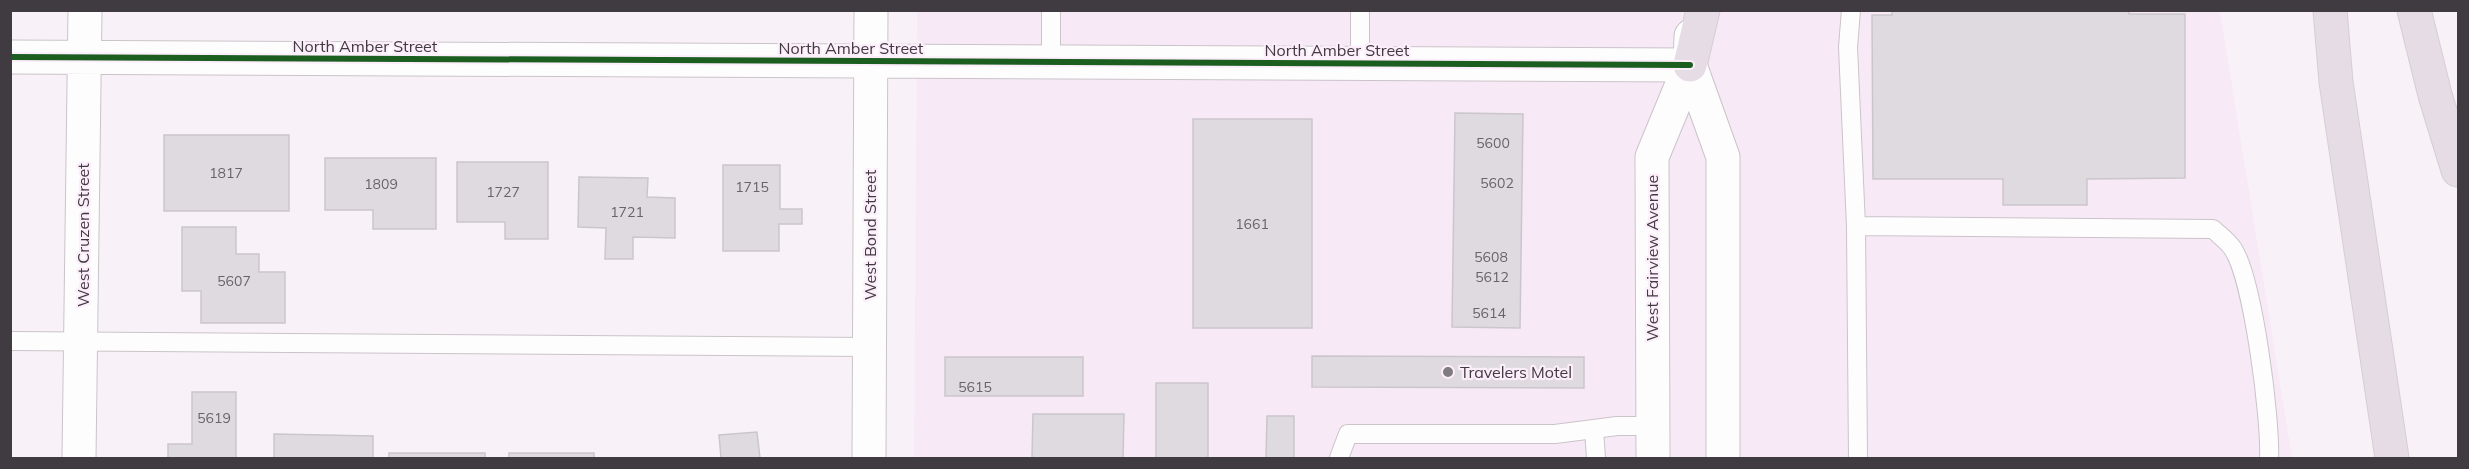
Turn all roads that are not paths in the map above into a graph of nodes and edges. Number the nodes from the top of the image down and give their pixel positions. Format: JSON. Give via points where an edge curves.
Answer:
{"nodes":[{"id":1,"x":85,"y":10,"type":"edge"},
{"id":2,"x":871,"y":10,"type":"edge"},
{"id":3,"x":1051,"y":10,"type":"edge"},
{"id":4,"x":1360,"y":10,"type":"edge"},
{"id":5,"x":1691,"y":10,"type":"edge"},
{"id":6,"x":1703,"y":10,"type":"edge"},
{"id":7,"x":1851,"y":10,"type":"edge"},
{"id":8,"x":2330,"y":10,"type":"edge"},
{"id":9,"x":2414,"y":10,"type":"edge"},
{"id":10,"x":10,"y":57,"type":"edge"},
{"id":11,"x":84,"y":58,"type":"junction"},
{"id":12,"x":871,"y":61,"type":"junction"},
{"id":13,"x":1051,"y":62,"type":"junction"},
{"id":14,"x":1360,"y":64,"type":"junction"},
{"id":15,"x":1690,"y":65,"type":"junction"},
{"id":16,"x":2458,"y":170,"type":"edge"},
{"id":17,"x":1856,"y":226,"type":"junction"},
{"id":18,"x":10,"y":341,"type":"edge"},
{"id":19,"x":82,"y":341,"type":"junction"},
{"id":20,"x":870,"y":347,"type":"junction"},
{"id":21,"x":1653,"y":426,"type":"junction"},
{"id":22,"x":1594,"y":429,"type":"junction"},
{"id":23,"x":79,"y":459,"type":"edge"},
{"id":24,"x":869,"y":459,"type":"edge"},
{"id":25,"x":1339,"y":459,"type":"edge"},
{"id":26,"x":1596,"y":459,"type":"edge"},
{"id":27,"x":1653,"y":459,"type":"edge"},
{"id":28,"x":1723,"y":459,"type":"edge"},
{"id":29,"x":1858,"y":459,"type":"edge"},
{"id":30,"x":2269,"y":459,"type":"edge"},
{"id":31,"x":2392,"y":459,"type":"edge"}],
"edges":[{"from":1,"to":11,"type":"street","name":"West Cruzen Street"},
{"from":2,"to":12,"type":"street","name":"West Bond Street"},
{"from":3,"to":13,"type":"lane"},
{"from":4,"to":14,"type":"lane"},
{"from":5,"to":15,"type":"street","name":"West Fairview Avenue"},
{"from":6,"to":15,"type":"highway"},
{"from":7,"to":17,"type":"lane","via":[[1848,47]]},
{"from":8,"to":31,"type":"highway"},
{"from":9,"to":16,"type":"highway"},
{"from":10,"to":11,"type":"street","name":"North Amber Street"},
{"from":11,"to":12,"type":"street","name":"North Amber Street"},
{"from":11,"to":19,"type":"street","name":"West Cruzen Street"},
{"from":12,"to":13,"type":"street","name":"North Amber Street"},
{"from":12,"to":20,"type":"street","name":"West Bond Street"},
{"from":13,"to":14,"type":"street","name":"North Amber Street"},
{"from":14,"to":15,"type":"street","name":"North Amber Street"},
{"from":15,"to":21,"type":"street","name":"West Fairview Avenue","via":[[1652,157]]},
{"from":15,"to":28,"type":"street","name":"West Fairview Avenue","via":[[1723,157]]},
{"from":17,"to":29,"type":"lane"},
{"from":17,"to":30,"type":"lane","via":[[2213,229],[2233,249],[2249,293],[2270,432]]},
{"from":18,"to":19,"type":"lane"},
{"from":19,"to":20,"type":"lane"},
{"from":19,"to":23,"type":"street","name":"West Cruzen Street"},
{"from":20,"to":24,"type":"street","name":"West Bond Street"},
{"from":21,"to":22,"type":"lane"},
{"from":21,"to":27,"type":"street","name":"West Fairview Avenue"},
{"from":22,"to":25,"type":"lane","via":[[1555,434],[1348,434]]},
{"from":22,"to":26,"type":"lane"}]}
